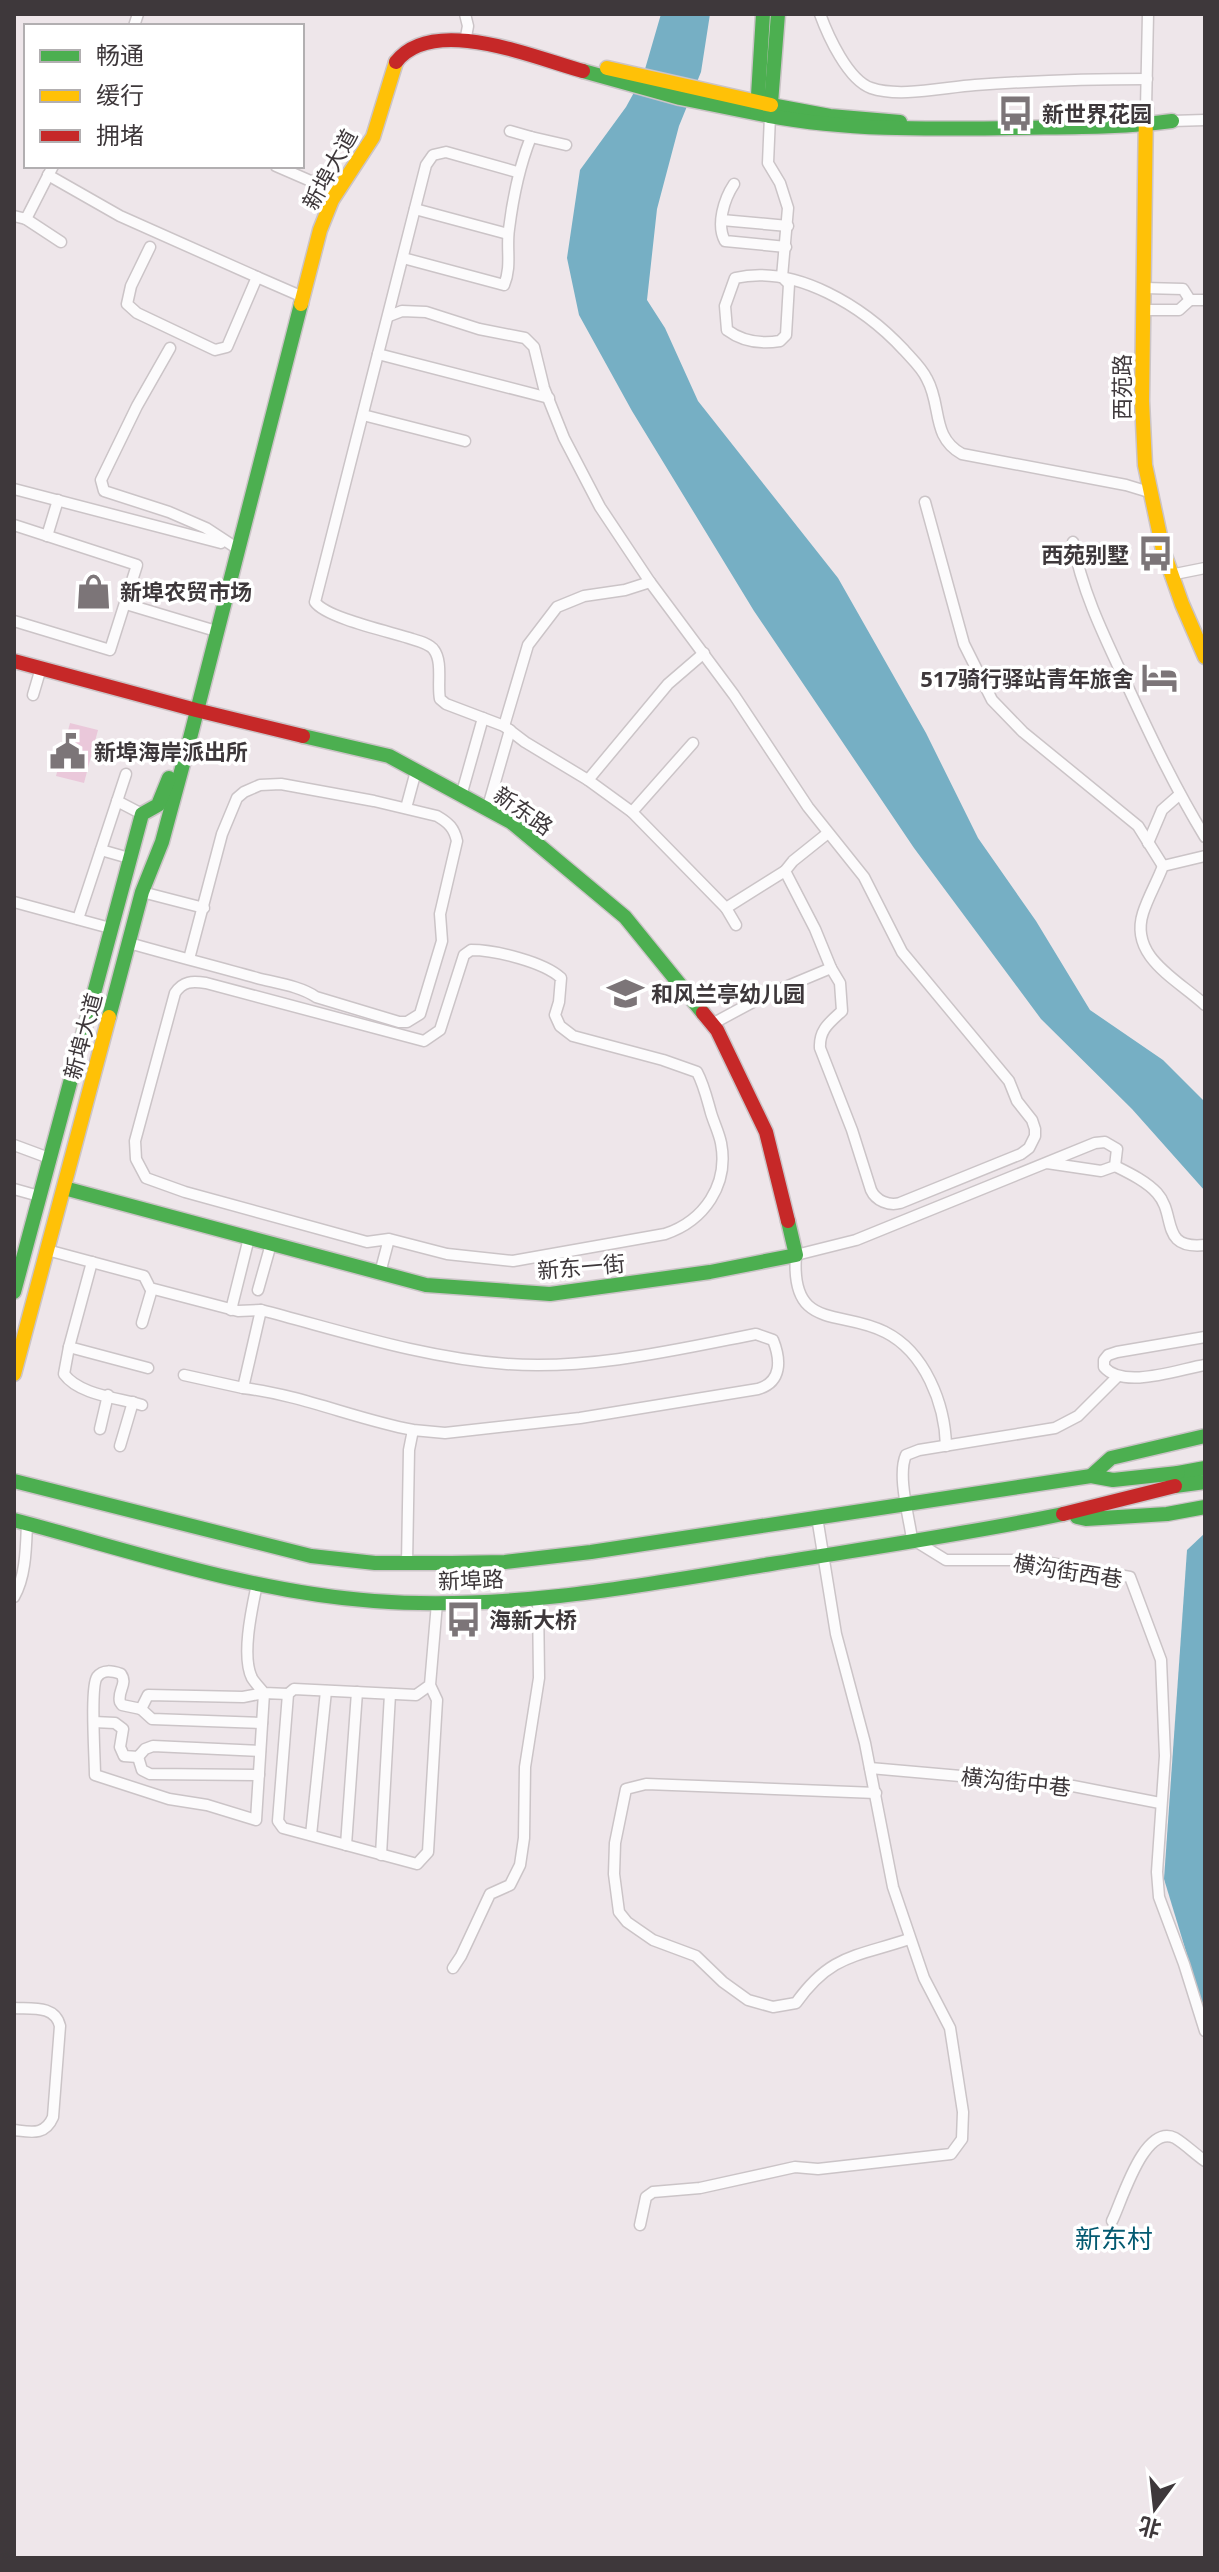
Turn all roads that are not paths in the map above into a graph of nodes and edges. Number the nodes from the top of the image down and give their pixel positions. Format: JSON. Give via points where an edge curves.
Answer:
{"nodes":[{"id":1,"x":465,"y":14,"type":"edge"},
{"id":2,"x":763,"y":14,"type":"edge"},
{"id":3,"x":778,"y":14,"type":"edge"},
{"id":4,"x":820,"y":14,"type":"edge"},
{"id":5,"x":1148,"y":14,"type":"edge"},
{"id":6,"x":465,"y":42,"type":"junction"},
{"id":7,"x":1147,"y":79,"type":"junction"},
{"id":8,"x":764,"y":109,"type":"junction"},
{"id":9,"x":1145,"y":116,"type":"junction"},
{"id":10,"x":1205,"y":120,"type":"edge"},
{"id":11,"x":1172,"y":121,"type":"joint"},
{"id":12,"x":510,"y":131,"type":"dead end"},
{"id":13,"x":531,"y":137,"type":"junction"},
{"id":14,"x":566,"y":145,"type":"dead end"},
{"id":15,"x":281,"y":168,"type":"edge"},
{"id":16,"x":50,"y":170,"type":"edge"},
{"id":17,"x":517,"y":172,"type":"junction"},
{"id":18,"x":734,"y":184,"type":"dead end"},
{"id":19,"x":336,"y":192,"type":"junction"},
{"id":20,"x":415,"y":209,"type":"junction"},
{"id":21,"x":14,"y":216,"type":"edge"},
{"id":22,"x":26,"y":219,"type":"junction"},
{"id":23,"x":722,"y":220,"type":"junction"},
{"id":24,"x":788,"y":226,"type":"junction"},
{"id":25,"x":508,"y":234,"type":"junction"},
{"id":26,"x":61,"y":242,"type":"dead end"},
{"id":27,"x":150,"y":247,"type":"dead end"},
{"id":28,"x":786,"y":247,"type":"junction"},
{"id":29,"x":403,"y":258,"type":"junction"},
{"id":30,"x":257,"y":277,"type":"junction"},
{"id":31,"x":782,"y":277,"type":"junction"},
{"id":32,"x":1144,"y":288,"type":"junction"},
{"id":33,"x":303,"y":297,"type":"junction"},
{"id":34,"x":1190,"y":300,"type":"junction"},
{"id":35,"x":1205,"y":300,"type":"edge"},
{"id":36,"x":1144,"y":310,"type":"junction"},
{"id":37,"x":389,"y":316,"type":"junction"},
{"id":38,"x":170,"y":348,"type":"dead end"},
{"id":39,"x":378,"y":354,"type":"junction"},
{"id":40,"x":549,"y":398,"type":"junction"},
{"id":41,"x":363,"y":415,"type":"junction"},
{"id":42,"x":465,"y":441,"type":"dead end"},
{"id":43,"x":14,"y":489,"type":"edge"},
{"id":44,"x":1149,"y":492,"type":"junction"},
{"id":45,"x":58,"y":500,"type":"junction"},
{"id":46,"x":925,"y":502,"type":"dead end"},
{"id":47,"x":14,"y":525,"type":"edge"},
{"id":48,"x":47,"y":536,"type":"junction"},
{"id":49,"x":1073,"y":542,"type":"dead end"},
{"id":50,"x":238,"y":549,"type":"junction"},
{"id":51,"x":1205,"y":568,"type":"edge"},
{"id":52,"x":1170,"y":575,"type":"junction"},
{"id":53,"x":650,"y":582,"type":"junction"},
{"id":54,"x":126,"y":604,"type":"junction"},
{"id":55,"x":14,"y":621,"type":"edge"},
{"id":56,"x":216,"y":631,"type":"junction"},
{"id":57,"x":704,"y":653,"type":"junction"},
{"id":58,"x":1205,"y":657,"type":"edge"},
{"id":59,"x":14,"y":661,"type":"edge"},
{"id":60,"x":41,"y":668,"type":"junction"},
{"id":61,"x":33,"y":695,"type":"dead end"},
{"id":62,"x":196,"y":710,"type":"junction"},
{"id":63,"x":483,"y":718,"type":"junction"},
{"id":64,"x":507,"y":728,"type":"junction"},
{"id":65,"x":693,"y":743,"type":"dead end"},
{"id":66,"x":416,"y":771,"type":"junction"},
{"id":67,"x":126,"y":774,"type":"dead end"},
{"id":68,"x":588,"y":780,"type":"junction"},
{"id":69,"x":1179,"y":795,"type":"junction"},
{"id":70,"x":461,"y":796,"type":"junction"},
{"id":71,"x":117,"y":801,"type":"junction"},
{"id":72,"x":406,"y":808,"type":"junction"},
{"id":73,"x":487,"y":810,"type":"junction"},
{"id":74,"x":632,"y":812,"type":"junction"},
{"id":75,"x":142,"y":814,"type":"junction"},
{"id":76,"x":828,"y":833,"type":"junction"},
{"id":77,"x":1205,"y":837,"type":"edge"},
{"id":78,"x":1148,"y":843,"type":"junction"},
{"id":79,"x":101,"y":850,"type":"junction"},
{"id":80,"x":1205,"y":856,"type":"edge"},
{"id":81,"x":129,"y":858,"type":"junction"},
{"id":82,"x":1163,"y":866,"type":"junction"},
{"id":83,"x":785,"y":871,"type":"junction"},
{"id":84,"x":142,"y":892,"type":"junction"},
{"id":85,"x":14,"y":902,"type":"edge"},
{"id":86,"x":204,"y":908,"type":"junction"},
{"id":87,"x":726,"y":908,"type":"junction"},
{"id":88,"x":78,"y":919,"type":"junction"},
{"id":89,"x":736,"y":925,"type":"dead end"},
{"id":90,"x":110,"y":928,"type":"junction"},
{"id":91,"x":129,"y":943,"type":"junction"},
{"id":92,"x":189,"y":959,"type":"junction"},
{"id":93,"x":831,"y":968,"type":"junction"},
{"id":94,"x":1205,"y":1005,"type":"edge"},
{"id":95,"x":712,"y":1024,"type":"junction"},
{"id":96,"x":14,"y":1145,"type":"edge"},
{"id":97,"x":49,"y":1158,"type":"junction"},
{"id":98,"x":1047,"y":1163,"type":"junction"},
{"id":99,"x":1115,"y":1166,"type":"junction"},
{"id":100,"x":64,"y":1188,"type":"junction"},
{"id":101,"x":14,"y":1189,"type":"edge"},
{"id":102,"x":39,"y":1196,"type":"junction"},
{"id":103,"x":249,"y":1238,"type":"junction"},
{"id":104,"x":389,"y":1239,"type":"junction"},
{"id":105,"x":271,"y":1244,"type":"junction"},
{"id":106,"x":1205,"y":1245,"type":"edge"},
{"id":107,"x":47,"y":1250,"type":"junction"},
{"id":108,"x":796,"y":1255,"type":"junction"},
{"id":109,"x":92,"y":1262,"type":"junction"},
{"id":110,"x":380,"y":1273,"type":"junction"},
{"id":111,"x":152,"y":1289,"type":"junction"},
{"id":112,"x":258,"y":1290,"type":"dead end"},
{"id":113,"x":14,"y":1292,"type":"edge"},
{"id":114,"x":231,"y":1310,"type":"junction"},
{"id":115,"x":261,"y":1310,"type":"junction"},
{"id":116,"x":142,"y":1323,"type":"dead end"},
{"id":117,"x":1205,"y":1337,"type":"edge"},
{"id":118,"x":69,"y":1347,"type":"junction"},
{"id":119,"x":1205,"y":1365,"type":"edge"},
{"id":120,"x":148,"y":1368,"type":"dead end"},
{"id":121,"x":14,"y":1374,"type":"edge"},
{"id":122,"x":184,"y":1375,"type":"dead end"},
{"id":123,"x":1117,"y":1377,"type":"junction"},
{"id":124,"x":243,"y":1388,"type":"junction"},
{"id":125,"x":108,"y":1395,"type":"junction"},
{"id":126,"x":100,"y":1429,"type":"dead end"},
{"id":127,"x":413,"y":1430,"type":"junction"},
{"id":128,"x":1205,"y":1436,"type":"edge"},
{"id":129,"x":120,"y":1446,"type":"dead end"},
{"id":130,"x":946,"y":1446,"type":"junction"},
{"id":131,"x":1205,"y":1468,"type":"edge"},
{"id":132,"x":1091,"y":1476,"type":"junction"},
{"id":133,"x":14,"y":1478,"type":"edge"},
{"id":134,"x":1177,"y":1480,"type":"junction"},
{"id":135,"x":1205,"y":1482,"type":"edge"},
{"id":136,"x":911,"y":1504,"type":"junction"},
{"id":137,"x":1205,"y":1507,"type":"edge"},
{"id":138,"x":1066,"y":1514,"type":"junction"},
{"id":139,"x":817,"y":1517,"type":"junction"},
{"id":140,"x":18,"y":1523,"type":"edge"},
{"id":141,"x":912,"y":1539,"type":"junction"},
{"id":142,"x":825,"y":1555,"type":"junction"},
{"id":143,"x":407,"y":1564,"type":"junction"},
{"id":144,"x":257,"y":1584,"type":"junction"},
{"id":145,"x":14,"y":1597,"type":"edge"},
{"id":146,"x":538,"y":1598,"type":"junction"},
{"id":147,"x":437,"y":1603,"type":"junction"},
{"id":148,"x":430,"y":1685,"type":"junction"},
{"id":149,"x":326,"y":1691,"type":"junction"},
{"id":150,"x":357,"y":1692,"type":"junction"},
{"id":151,"x":264,"y":1693,"type":"junction"},
{"id":152,"x":288,"y":1694,"type":"junction"},
{"id":153,"x":390,"y":1694,"type":"junction"},
{"id":154,"x":141,"y":1709,"type":"junction"},
{"id":155,"x":94,"y":1722,"type":"junction"},
{"id":156,"x":262,"y":1723,"type":"junction"},
{"id":157,"x":260,"y":1751,"type":"junction"},
{"id":158,"x":138,"y":1757,"type":"junction"},
{"id":159,"x":870,"y":1768,"type":"junction"},
{"id":160,"x":259,"y":1775,"type":"junction"},
{"id":161,"x":876,"y":1793,"type":"junction"},
{"id":162,"x":1160,"y":1803,"type":"junction"},
{"id":163,"x":311,"y":1835,"type":"junction"},
{"id":164,"x":346,"y":1845,"type":"junction"},
{"id":165,"x":381,"y":1855,"type":"junction"},
{"id":166,"x":909,"y":1939,"type":"junction"},
{"id":167,"x":453,"y":1968,"type":"dead end"},
{"id":168,"x":14,"y":2008,"type":"edge"},
{"id":169,"x":1205,"y":2031,"type":"edge"},
{"id":170,"x":14,"y":2130,"type":"edge"},
{"id":171,"x":1205,"y":2161,"type":"edge"},
{"id":172,"x":1112,"y":2221,"type":"dead end"},
{"id":173,"x":640,"y":2225,"type":"dead end"}],
"edges":[{"from":1,"to":6,"type":"street"},
{"from":2,"to":8,"type":"main road"},
{"from":3,"to":8,"type":"main road"},
{"from":4,"to":7,"type":"street","via":[[832,42],[869,88],[890,92]]},
{"from":5,"to":7,"type":"street"},
{"from":6,"to":8,"type":"main road","name":"新埠大道"},
{"from":6,"to":19,"type":"main road","name":"新埠大道","via":[[436,39],[402,53],[389,78],[373,137]]},
{"from":7,"to":9,"type":"street"},
{"from":8,"to":9,"type":"main road","via":[[819,126],[885,130]]},
{"from":8,"to":24,"type":"street","via":[[768,163],[784,194]]},
{"from":9,"to":11,"type":"main road"},
{"from":9,"to":32,"type":"main road","name":"西苑路"},
{"from":10,"to":11,"type":"street"},
{"from":12,"to":13,"type":"street"},
{"from":13,"to":14,"type":"street"},
{"from":13,"to":17,"type":"street"},
{"from":15,"to":19,"type":"street"},
{"from":16,"to":22,"type":"street"},
{"from":16,"to":30,"type":"street","via":[[120,216]]},
{"from":17,"to":20,"type":"street","via":[[438,152],[426,165]]},
{"from":17,"to":25,"type":"street"},
{"from":18,"to":23,"type":"street"},
{"from":19,"to":33,"type":"main road","name":"新埠大道"},
{"from":20,"to":25,"type":"street"},
{"from":20,"to":29,"type":"street"},
{"from":21,"to":22,"type":"street"},
{"from":22,"to":26,"type":"street"},
{"from":23,"to":24,"type":"street"},
{"from":23,"to":28,"type":"street","via":[[725,241]]},
{"from":24,"to":28,"type":"street"},
{"from":25,"to":29,"type":"street","via":[[509,273],[504,285]]},
{"from":27,"to":30,"type":"street","via":[[127,304],[215,350],[227,347]]},
{"from":28,"to":31,"type":"street"},
{"from":29,"to":37,"type":"street"},
{"from":30,"to":33,"type":"street"},
{"from":31,"to":31,"type":"street","via":[[735,278],[725,306],[727,330],[748,340],[780,341],[786,335],[789,299],[789,284]]},
{"from":31,"to":44,"type":"street","via":[[848,303],[876,321],[927,378],[942,432],[949,446],[962,454]]},
{"from":32,"to":34,"type":"street","via":[[1183,289]]},
{"from":32,"to":36,"type":"main road","name":"西苑路"},
{"from":33,"to":50,"type":"main road","name":"新埠大道"},
{"from":34,"to":35,"type":"street"},
{"from":34,"to":36,"type":"street","via":[[1179,310]]},
{"from":36,"to":44,"type":"main road","name":"西苑路","via":[[1143,438]]},
{"from":37,"to":39,"type":"street"},
{"from":37,"to":40,"type":"street","via":[[414,310],[525,338],[534,347]]},
{"from":38,"to":50,"type":"street","via":[[101,480],[104,491],[206,528]]},
{"from":39,"to":40,"type":"street"},
{"from":39,"to":41,"type":"street"},
{"from":40,"to":53,"type":"street","via":[[600,507]]},
{"from":41,"to":42,"type":"street"},
{"from":41,"to":63,"type":"street","via":[[315,602],[327,613],[434,650],[440,699]]},
{"from":43,"to":45,"type":"street"},
{"from":44,"to":52,"type":"main road","name":"西苑路"},
{"from":45,"to":48,"type":"street"},
{"from":45,"to":50,"type":"street"},
{"from":46,"to":78,"type":"street","via":[[964,644],[992,700],[1138,826]]},
{"from":47,"to":48,"type":"street"},
{"from":48,"to":54,"type":"street","via":[[137,565]]},
{"from":49,"to":69,"type":"street","via":[[1096,618]]},
{"from":50,"to":56,"type":"main road","name":"新埠大道"},
{"from":51,"to":52,"type":"street"},
{"from":52,"to":58,"type":"main road","name":"西苑路"},
{"from":53,"to":57,"type":"street"},
{"from":53,"to":64,"type":"street","via":[[557,607],[528,645]]},
{"from":54,"to":55,"type":"street","via":[[110,650]]},
{"from":54,"to":56,"type":"street"},
{"from":56,"to":62,"type":"main road","name":"新埠大道"},
{"from":57,"to":68,"type":"street","via":[[668,684]]},
{"from":57,"to":76,"type":"street"},
{"from":59,"to":60,"type":"main road","name":"新东路"},
{"from":60,"to":61,"type":"street"},
{"from":60,"to":62,"type":"main road","name":"新东路"},
{"from":62,"to":66,"type":"main road","name":"新东路","via":[[389,756]]},
{"from":62,"to":75,"type":"main road","name":"新埠大道","via":[[183,729],[166,791],[158,805]]},
{"from":62,"to":84,"type":"main road","name":"新埠大道","via":[[162,842]]},
{"from":63,"to":64,"type":"street"},
{"from":63,"to":70,"type":"street"},
{"from":64,"to":68,"type":"street"},
{"from":64,"to":73,"type":"street"},
{"from":65,"to":74,"type":"street"},
{"from":66,"to":70,"type":"main road","name":"新东路"},
{"from":66,"to":72,"type":"street"},
{"from":67,"to":71,"type":"street"},
{"from":68,"to":74,"type":"street"},
{"from":69,"to":77,"type":"street"},
{"from":69,"to":78,"type":"street","via":[[1162,810]]},
{"from":70,"to":73,"type":"main road","name":"新东路"},
{"from":71,"to":75,"type":"street"},
{"from":71,"to":79,"type":"street"},
{"from":72,"to":86,"type":"street","via":[[281,784],[244,792],[222,834]]},
{"from":72,"to":92,"type":"street","via":[[448,822],[457,841],[440,914],[442,941],[424,1005],[414,1019],[399,1022]]},
{"from":73,"to":95,"type":"main road","name":"新东路","via":[[511,822],[625,917]]},
{"from":74,"to":87,"type":"street"},
{"from":75,"to":81,"type":"main road","name":"新埠大道"},
{"from":76,"to":83,"type":"street"},
{"from":76,"to":93,"type":"street","via":[[870,886],[902,952],[1009,1081],[1035,1129],[1029,1148],[900,1203],[873,1195],[820,1048],[824,1027],[842,1011],[840,983]]},
{"from":78,"to":82,"type":"street"},
{"from":79,"to":81,"type":"street"},
{"from":79,"to":88,"type":"street"},
{"from":80,"to":82,"type":"street"},
{"from":81,"to":90,"type":"main road","name":"新埠大道"},
{"from":82,"to":94,"type":"street","via":[[1142,914],[1139,936],[1147,955]]},
{"from":83,"to":87,"type":"street"},
{"from":83,"to":93,"type":"street"},
{"from":84,"to":86,"type":"street"},
{"from":84,"to":91,"type":"main road","name":"新埠大道"},
{"from":85,"to":88,"type":"street"},
{"from":86,"to":92,"type":"street"},
{"from":87,"to":89,"type":"street"},
{"from":88,"to":90,"type":"street"},
{"from":90,"to":97,"type":"main road","name":"新埠大道"},
{"from":91,"to":92,"type":"street"},
{"from":91,"to":100,"type":"main road","name":"新埠大道"},
{"from":93,"to":95,"type":"street"},
{"from":95,"to":108,"type":"main road","name":"新东路","via":[[766,1132]]},
{"from":96,"to":97,"type":"street"},
{"from":97,"to":102,"type":"main road","name":"新埠大道"},
{"from":98,"to":99,"type":"street","via":[[1101,1171]]},
{"from":98,"to":99,"type":"street","name":"新东一街","via":[[1105,1142],[1117,1149]]},
{"from":98,"to":108,"type":"street","name":"新东一街","via":[[856,1240]]},
{"from":99,"to":106,"type":"street","via":[[1156,1191],[1172,1235],[1191,1247]]},
{"from":100,"to":103,"type":"main road","name":"新东一街"},
{"from":100,"to":107,"type":"main road","name":"新埠大道"},
{"from":101,"to":102,"type":"street"},
{"from":102,"to":113,"type":"main road","name":"新埠大道"},
{"from":103,"to":105,"type":"main road","name":"新东一街"},
{"from":103,"to":114,"type":"street"},
{"from":104,"to":104,"type":"street","via":[[447,1254],[513,1261],[685,1226],[712,1199],[721,1169],[721,1144],[697,1072],[565,1032],[555,1015],[561,978],[551,969],[489,951],[464,955],[440,1030],[424,1041],[206,983],[179,987],[135,1141],[136,1159],[146,1178],[367,1242]]},
{"from":104,"to":110,"type":"street"},
{"from":105,"to":110,"type":"main road","name":"新东一街"},
{"from":105,"to":112,"type":"street"},
{"from":107,"to":109,"type":"street"},
{"from":107,"to":121,"type":"main road","name":"新埠大道"},
{"from":108,"to":110,"type":"main road","name":"新东一街","via":[[550,1294],[426,1285]]},
{"from":108,"to":130,"type":"street","via":[[797,1283],[804,1300],[820,1315],[886,1332],[914,1356],[939,1406]]},
{"from":109,"to":111,"type":"street","via":[[144,1276]]},
{"from":109,"to":118,"type":"street"},
{"from":111,"to":114,"type":"street"},
{"from":111,"to":116,"type":"street"},
{"from":114,"to":115,"type":"street"},
{"from":115,"to":124,"type":"street"},
{"from":115,"to":127,"type":"street","via":[[418,1351],[506,1364],[632,1357],[756,1334],[773,1340],[779,1358],[773,1381],[758,1389],[580,1418],[445,1433]]},
{"from":117,"to":123,"type":"street","via":[[1108,1355],[1104,1367]]},
{"from":118,"to":120,"type":"street"},
{"from":118,"to":125,"type":"street","via":[[64,1374],[68,1381]]},
{"from":119,"to":123,"type":"street"},
{"from":122,"to":124,"type":"street"},
{"from":123,"to":130,"type":"street","via":[[1069,1423]]},
{"from":124,"to":127,"type":"street","via":[[302,1398]]},
{"from":125,"to":126,"type":"street"},
{"from":125,"to":129,"type":"street","via":[[137,1404]]},
{"from":127,"to":143,"type":"street"},
{"from":128,"to":132,"type":"main road","via":[[1111,1458]]},
{"from":130,"to":136,"type":"street","via":[[906,1455],[902,1464]]},
{"from":131,"to":134,"type":"main road"},
{"from":132,"to":134,"type":"main road"},
{"from":132,"to":136,"type":"main road","name":"新埠路"},
{"from":133,"to":143,"type":"main road","name":"新埠路","via":[[282,1550]]},
{"from":134,"to":135,"type":"main road"},
{"from":134,"to":138,"type":"main road"},
{"from":136,"to":139,"type":"main road","name":"新埠路"},
{"from":136,"to":141,"type":"street"},
{"from":137,"to":138,"type":"main road","via":[[1086,1519]]},
{"from":138,"to":141,"type":"main road","name":"新埠路"},
{"from":139,"to":142,"type":"street"},
{"from":139,"to":143,"type":"main road","name":"新埠路","via":[[505,1562]]},
{"from":140,"to":144,"type":"main road","name":"新埠路"},
{"from":140,"to":145,"type":"street","via":[[26,1552]]},
{"from":141,"to":142,"type":"main road","name":"新埠路"},
{"from":141,"to":162,"type":"street","name":"横沟街西巷","via":[[946,1560],[1033,1560],[1130,1577],[1161,1660],[1165,1756]]},
{"from":142,"to":146,"type":"main road","name":"新埠路"},
{"from":142,"to":159,"type":"street","via":[[836,1634]]},
{"from":144,"to":147,"type":"main road","name":"新埠路","via":[[333,1597]]},
{"from":144,"to":151,"type":"street","via":[[248,1660],[251,1676]]},
{"from":146,"to":147,"type":"main road","name":"新埠路"},
{"from":146,"to":167,"type":"street","via":[[539,1678],[525,1767],[520,1865],[510,1885],[490,1894]]},
{"from":147,"to":148,"type":"street"},
{"from":148,"to":153,"type":"street","via":[[416,1695]]},
{"from":148,"to":165,"type":"street","via":[[437,1700],[428,1852],[417,1864]]},
{"from":149,"to":150,"type":"street"},
{"from":149,"to":152,"type":"street","via":[[294,1689]]},
{"from":149,"to":163,"type":"street"},
{"from":150,"to":153,"type":"street"},
{"from":150,"to":164,"type":"street"},
{"from":151,"to":152,"type":"street"},
{"from":151,"to":154,"type":"street","via":[[148,1695]]},
{"from":151,"to":156,"type":"street"},
{"from":152,"to":163,"type":"street","via":[[278,1821],[283,1828]]},
{"from":153,"to":165,"type":"street"},
{"from":154,"to":155,"type":"street","via":[[122,1705],[118,1698],[124,1678],[107,1671],[93,1686]]},
{"from":154,"to":156,"type":"street","via":[[152,1719]]},
{"from":155,"to":158,"type":"street","via":[[120,1726],[124,1756]]},
{"from":155,"to":160,"type":"street","via":[[95,1775],[169,1799],[256,1820]]},
{"from":156,"to":157,"type":"street"},
{"from":157,"to":158,"type":"street","via":[[153,1746]]},
{"from":157,"to":160,"type":"street"},
{"from":158,"to":160,"type":"street","via":[[142,1770],[150,1774]]},
{"from":159,"to":161,"type":"street"},
{"from":159,"to":162,"type":"street","name":"横沟街中巷","via":[[1073,1786]]},
{"from":161,"to":166,"type":"street","via":[[893,1887]]},
{"from":161,"to":166,"type":"street","via":[[646,1784],[626,1789],[615,1843],[619,1912],[653,1940],[696,1956],[748,2000],[773,2007],[796,2003],[810,1983],[842,1959]]},
{"from":162,"to":169,"type":"street","via":[[1159,1897]]},
{"from":163,"to":164,"type":"street"},
{"from":164,"to":165,"type":"street"},
{"from":166,"to":173,"type":"street","via":[[950,2028],[963,2112],[962,2139],[951,2154],[795,2167],[700,2188],[653,2192],[646,2197]]},
{"from":168,"to":170,"type":"street","via":[[51,2011],[60,2026],[53,2117],[38,2132]]},
{"from":171,"to":172,"type":"street","via":[[1173,2137],[1161,2136],[1137,2161]]}]}
